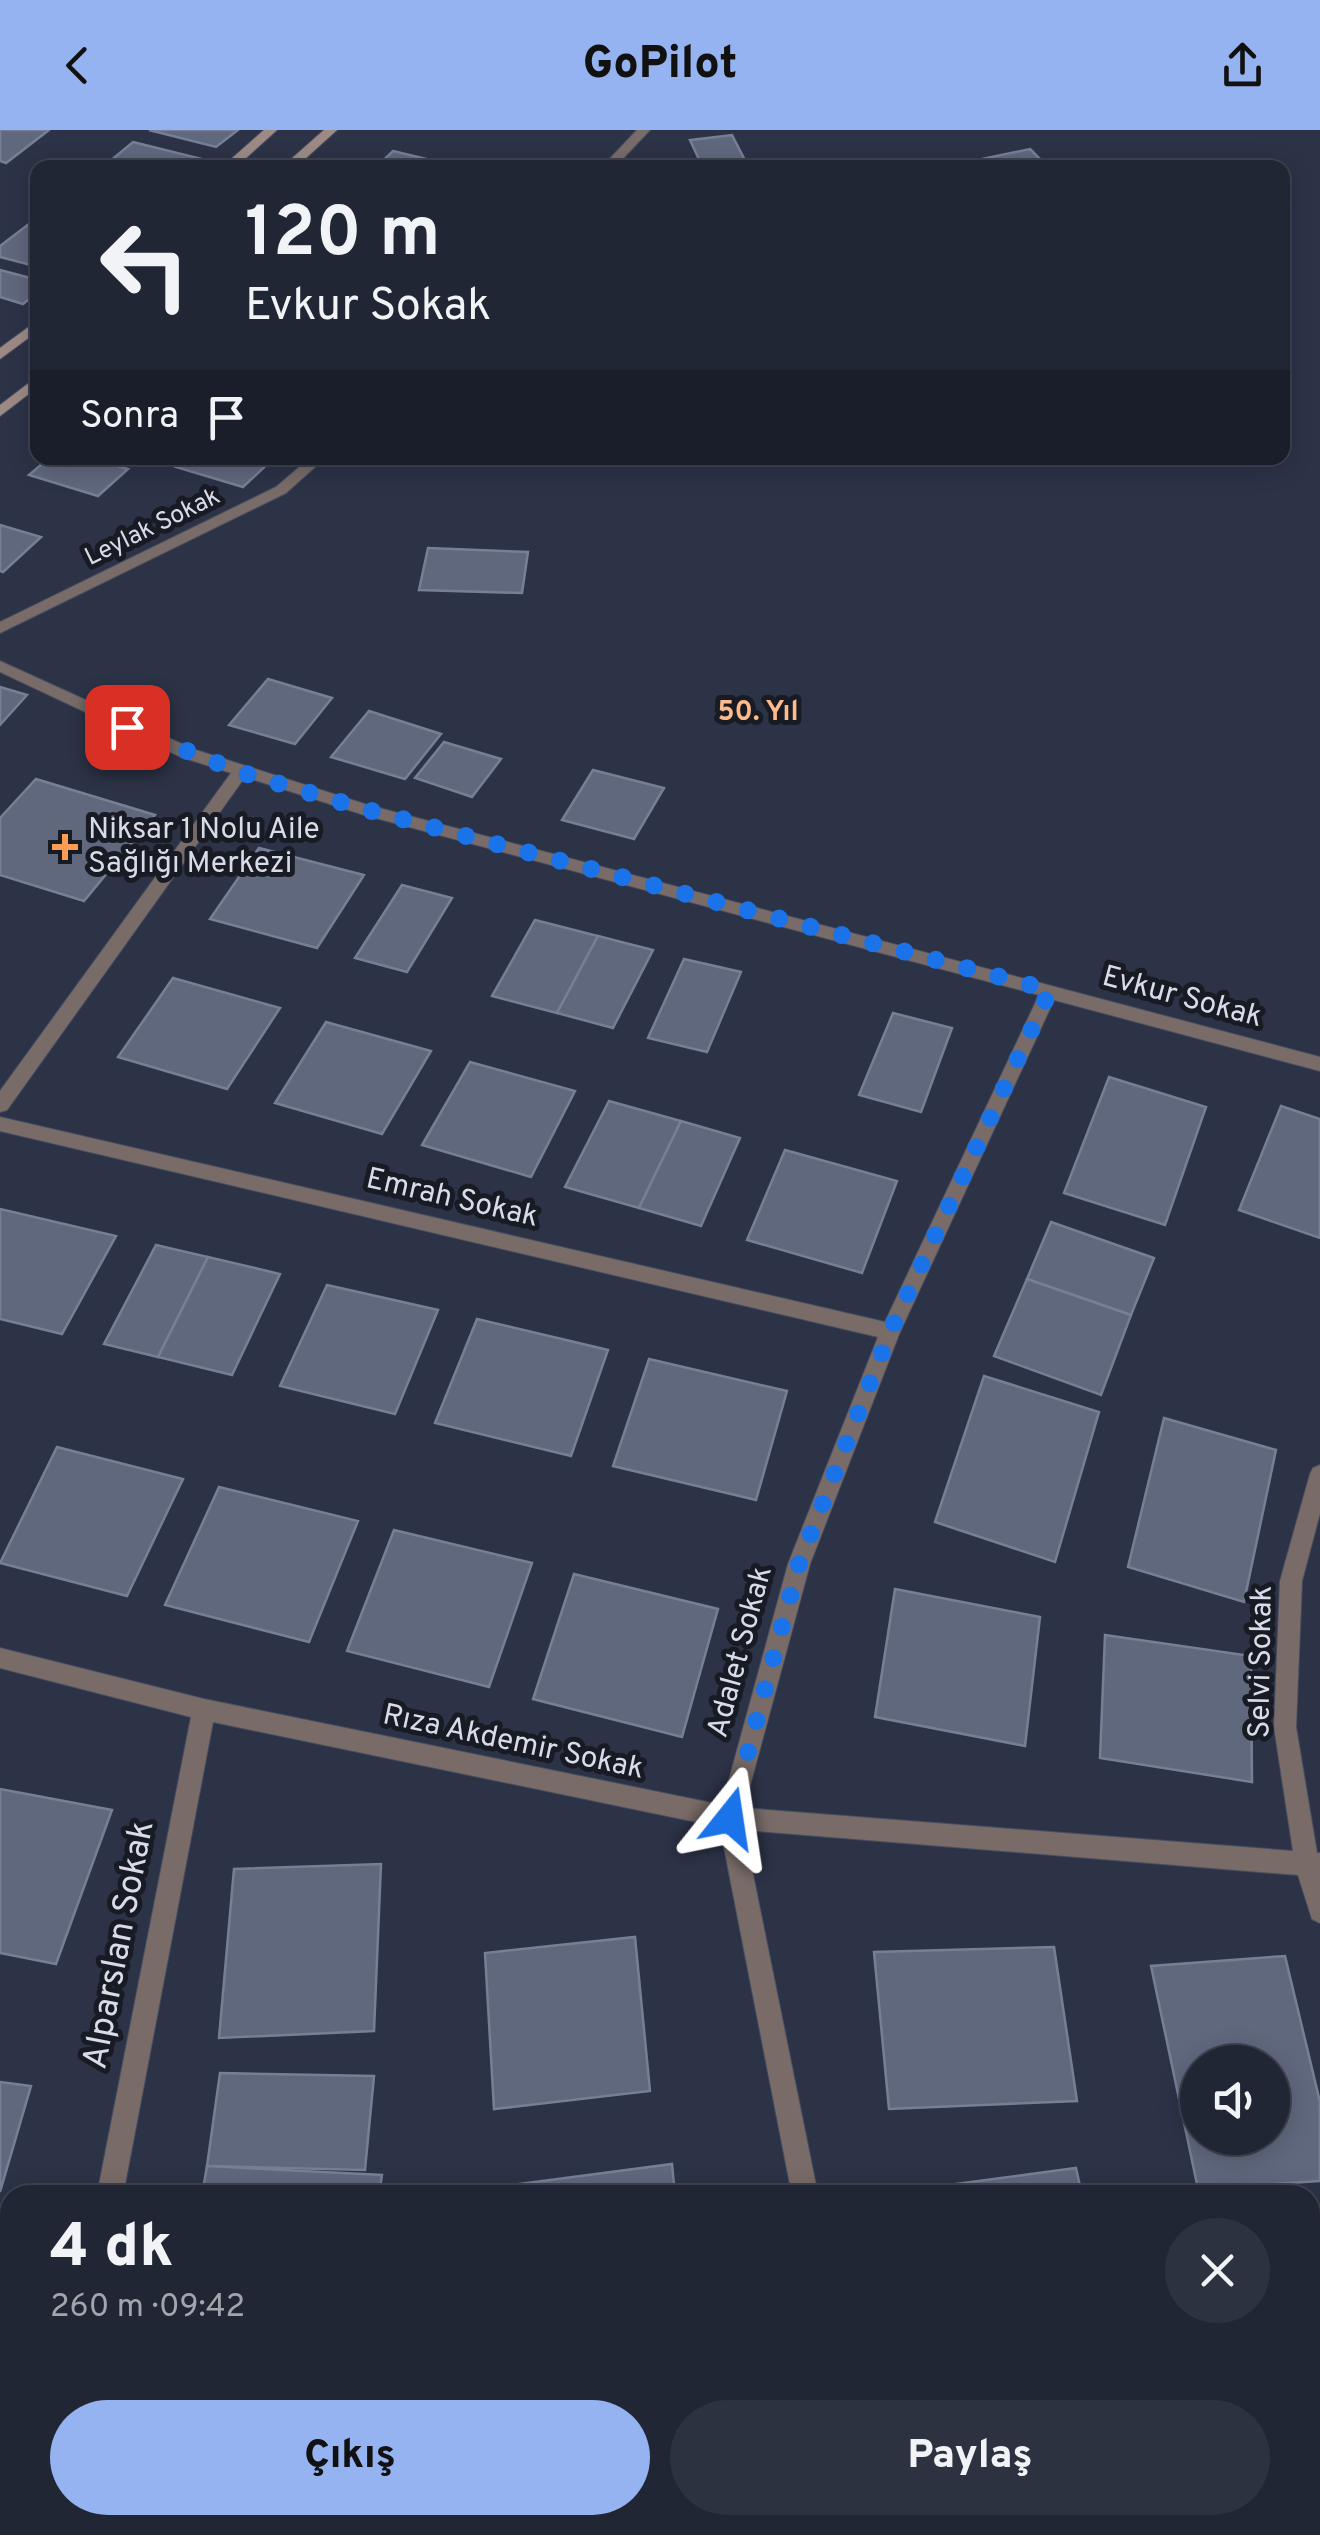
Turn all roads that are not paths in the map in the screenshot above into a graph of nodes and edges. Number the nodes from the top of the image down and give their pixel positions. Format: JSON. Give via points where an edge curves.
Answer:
{"nodes":[{"id":1,"x":272,"y":130,"type":"edge"},
{"id":2,"x":331,"y":130,"type":"edge"},
{"id":3,"x":644,"y":130,"type":"edge"},
{"id":4,"x":236,"y":160,"type":"edge"},
{"id":5,"x":296,"y":160,"type":"edge"},
{"id":6,"x":615,"y":160,"type":"edge"},
{"id":7,"x":30,"y":331,"type":"edge"},
{"id":8,"x":0,"y":355,"type":"edge"},
{"id":9,"x":30,"y":387,"type":"edge"},
{"id":10,"x":0,"y":412,"type":"edge"},
{"id":11,"x":310,"y":465,"type":"edge"},
{"id":12,"x":0,"y":628,"type":"edge"},
{"id":13,"x":0,"y":666,"type":"edge"},
{"id":14,"x":240,"y":772,"type":"junction"},
{"id":15,"x":1050,"y":990,"type":"junction"},
{"id":16,"x":1320,"y":1064,"type":"edge"},
{"id":17,"x":0,"y":1105,"type":"edge"},
{"id":18,"x":0,"y":1124,"type":"edge"},
{"id":19,"x":890,"y":1332,"type":"junction"},
{"id":20,"x":1320,"y":1474,"type":"edge"},
{"id":21,"x":0,"y":1658,"type":"edge"},
{"id":22,"x":204,"y":1710,"type":"junction"},
{"id":23,"x":730,"y":1818,"type":"junction"},
{"id":24,"x":1313,"y":1864,"type":"edge"},
{"id":25,"x":1320,"y":1912,"type":"edge"},
{"id":26,"x":112,"y":2185,"type":"edge"},
{"id":27,"x":803,"y":2185,"type":"edge"}],
"edges":[{"from":1,"to":4,"type":"main road"},
{"from":2,"to":5,"type":"main road"},
{"from":3,"to":6,"type":"street"},
{"from":7,"to":8,"type":"main road"},
{"from":9,"to":10,"type":"main road"},
{"from":11,"to":12,"type":"street","name":"Leylak Sokak","via":[[281,490]]},
{"from":13,"to":14,"type":"street","name":"Evkur Sokak"},
{"from":14,"to":15,"type":"street","name":"Evkur Sokak"},
{"from":14,"to":17,"type":"street"},
{"from":15,"to":16,"type":"street","name":"Evkur Sokak"},
{"from":15,"to":19,"type":"street","name":"Adalet Sokak"},
{"from":18,"to":19,"type":"street","name":"Emrah Sokak"},
{"from":19,"to":23,"type":"street","name":"Adalet Sokak","via":[[799,1564]]},
{"from":20,"to":24,"type":"street","name":"Selvi Sokak","via":[[1291,1581],[1286,1727]]},
{"from":21,"to":22,"type":"street","name":"Rıza Akdemir Sokak"},
{"from":22,"to":23,"type":"street","name":"Rıza Akdemir Sokak"},
{"from":22,"to":26,"type":"street","name":"Alparslan Sokak"},
{"from":23,"to":24,"type":"street","name":"Rıza Akdemir Sokak"},
{"from":23,"to":27,"type":"street","name":"Adalet Sokak"},
{"from":24,"to":25,"type":"street","name":"Selvi Sokak"}]}
